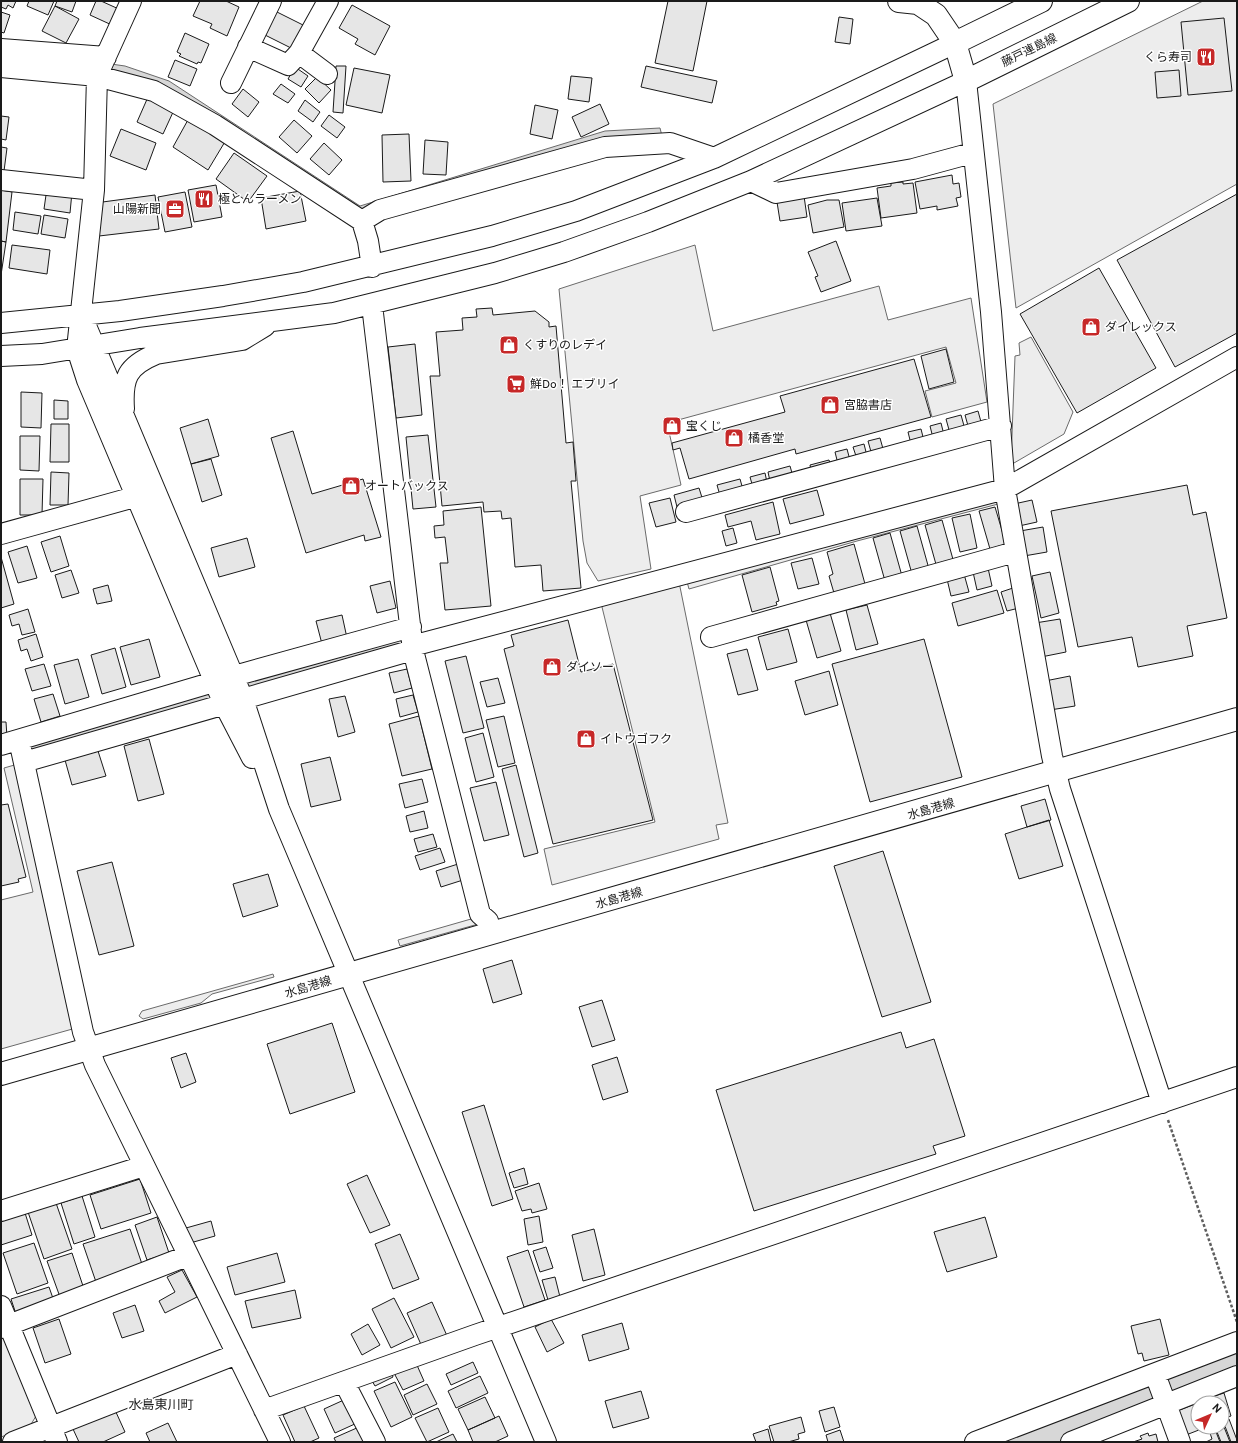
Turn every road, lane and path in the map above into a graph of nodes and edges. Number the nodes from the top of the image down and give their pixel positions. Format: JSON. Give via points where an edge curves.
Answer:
{"nodes":[{"id":1,"x":131,"y":1,"type":"edge"},
{"id":2,"x":271,"y":1,"type":"edge"},
{"id":3,"x":328,"y":1,"type":"edge"},
{"id":4,"x":899,"y":1,"type":"edge"},
{"id":5,"x":1041,"y":1,"type":"edge"},
{"id":6,"x":1128,"y":1,"type":"edge"},
{"id":7,"x":955,"y":43,"type":"junction"},
{"id":8,"x":248,"y":47,"type":"junction"},
{"id":9,"x":1,"y":49,"type":"edge"},
{"id":10,"x":299,"y":54,"type":"junction"},
{"id":11,"x":1,"y":67,"type":"edge"},
{"id":12,"x":102,"y":67,"type":"junction"},
{"id":13,"x":327,"y":74,"type":"dead end"},
{"id":14,"x":966,"y":81,"type":"junction"},
{"id":15,"x":231,"y":83,"type":"dead end"},
{"id":16,"x":972,"y":153,"type":"junction"},
{"id":17,"x":714,"y":158,"type":"junction"},
{"id":18,"x":1,"y":180,"type":"edge"},
{"id":19,"x":751,"y":181,"type":"junction"},
{"id":20,"x":94,"y":190,"type":"junction"},
{"id":21,"x":362,"y":221,"type":"junction"},
{"id":22,"x":372,"y":266,"type":"junction"},
{"id":23,"x":372,"y":305,"type":"junction"},
{"id":24,"x":81,"y":314,"type":"junction"},
{"id":25,"x":272,"y":322,"type":"junction"},
{"id":26,"x":1,"y":323,"type":"edge"},
{"id":27,"x":86,"y":348,"type":"junction"},
{"id":28,"x":1,"y":356,"type":"edge"},
{"id":29,"x":1237,"y":357,"type":"edge"},
{"id":30,"x":124,"y":418,"type":"junction"},
{"id":31,"x":1001,"y":426,"type":"junction"},
{"id":32,"x":1005,"y":483,"type":"junction"},
{"id":33,"x":146,"y":494,"type":"junction"},
{"id":34,"x":686,"y":512,"type":"dead end"},
{"id":35,"x":1,"y":534,"type":"edge"},
{"id":36,"x":1015,"y":552,"type":"junction"},
{"id":37,"x":711,"y":637,"type":"dead end"},
{"id":38,"x":412,"y":641,"type":"junction"},
{"id":39,"x":229,"y":690,"type":"junction"},
{"id":40,"x":1237,"y":720,"type":"edge"},
{"id":41,"x":10,"y":743,"type":"edge"},
{"id":42,"x":24,"y":762,"type":"junction"},
{"id":43,"x":1056,"y":772,"type":"junction"},
{"id":44,"x":491,"y":933,"type":"junction"},
{"id":45,"x":348,"y":975,"type":"junction"},
{"id":46,"x":89,"y":1049,"type":"junction"},
{"id":47,"x":1,"y":1074,"type":"edge"},
{"id":48,"x":1237,"y":1077,"type":"edge"},
{"id":49,"x":1162,"y":1103,"type":"junction"},
{"id":50,"x":144,"y":1166,"type":"junction"},
{"id":51,"x":1,"y":1211,"type":"edge"},
{"id":52,"x":187,"y":1256,"type":"junction"},
{"id":53,"x":1,"y":1306,"type":"edge"},
{"id":54,"x":1237,"y":1322,"type":"edge"},
{"id":55,"x":5,"y":1327,"type":"edge"},
{"id":56,"x":497,"y":1327,"type":"junction"},
{"id":57,"x":1237,"y":1342,"type":"edge"},
{"id":58,"x":236,"y":1354,"type":"junction"},
{"id":59,"x":1156,"y":1376,"type":"junction"},
{"id":60,"x":1237,"y":1376,"type":"edge"},
{"id":61,"x":344,"y":1382,"type":"junction"},
{"id":62,"x":1165,"y":1402,"type":"junction"},
{"id":63,"x":264,"y":1410,"type":"junction"},
{"id":64,"x":54,"y":1435,"type":"edge"},
{"id":65,"x":13,"y":1442,"type":"edge"},
{"id":66,"x":280,"y":1442,"type":"edge"},
{"id":67,"x":375,"y":1442,"type":"edge"},
{"id":68,"x":546,"y":1442,"type":"edge"},
{"id":69,"x":975,"y":1442,"type":"edge"},
{"id":70,"x":1071,"y":1442,"type":"edge"},
{"id":71,"x":1180,"y":1442,"type":"edge"}],
"edges":[{"from":1,"to":12,"type":"street"},
{"from":2,"to":8,"type":"street"},
{"from":3,"to":10,"type":"street"},
{"from":4,"to":7,"type":"main road","via":[[918,3],[936,15]]},
{"from":5,"to":7,"type":"main road"},
{"from":6,"to":14,"type":"main road","name":"藤戸連島線"},
{"from":7,"to":14,"type":"main road"},
{"from":7,"to":17,"type":"street"},
{"from":8,"to":10,"type":"street","via":[[288,65]]},
{"from":8,"to":15,"type":"street"},
{"from":9,"to":12,"type":"street"},
{"from":10,"to":13,"type":"street"},
{"from":11,"to":12,"type":"street"},
{"from":12,"to":20,"type":"street"},
{"from":12,"to":21,"type":"street","via":[[154,91],[215,125]]},
{"from":14,"to":16,"type":"street"},
{"from":14,"to":19,"type":"street"},
{"from":16,"to":19,"type":"street","via":[[914,169],[776,192]]},
{"from":16,"to":31,"type":"street"},
{"from":17,"to":21,"type":"street","via":[[670,143],[605,147],[380,210]]},
{"from":17,"to":22,"type":"street","via":[[576,211],[492,236]]},
{"from":18,"to":20,"type":"street"},
{"from":19,"to":23,"type":"street","via":[[564,252]]},
{"from":20,"to":24,"type":"street"},
{"from":21,"to":22,"type":"street"},
{"from":22,"to":24,"type":"street","via":[[303,282],[223,296]]},
{"from":23,"to":25,"type":"street"},
{"from":23,"to":38,"type":"street"},
{"from":24,"to":26,"type":"street"},
{"from":24,"to":27,"type":"street"},
{"from":25,"to":27,"type":"street","via":[[140,338]]},
{"from":25,"to":30,"type":"street","via":[[242,340],[156,354],[135,364],[122,390]]},
{"from":27,"to":28,"type":"street"},
{"from":27,"to":30,"type":"street"},
{"from":27,"to":33,"type":"street","via":[[87,380]]},
{"from":29,"to":32,"type":"street"},
{"from":30,"to":33,"type":"street"},
{"from":31,"to":32,"type":"street"},
{"from":31,"to":34,"type":"street"},
{"from":32,"to":36,"type":"street"},
{"from":32,"to":38,"type":"street"},
{"from":33,"to":35,"type":"street"},
{"from":33,"to":39,"type":"street"},
{"from":36,"to":37,"type":"street"},
{"from":36,"to":43,"type":"street"},
{"from":38,"to":39,"type":"street"},
{"from":38,"to":44,"type":"street","via":[[480,914],[488,921]]},
{"from":39,"to":41,"type":"street"},
{"from":39,"to":42,"type":"street"},
{"from":39,"to":45,"type":"street"},
{"from":40,"to":43,"type":"main road","name":"水島港線"},
{"from":41,"to":42,"type":"street"},
{"from":42,"to":46,"type":"street","via":[[83,1032]]},
{"from":43,"to":44,"type":"main road","name":"水島港線"},
{"from":43,"to":49,"type":"street"},
{"from":44,"to":45,"type":"main road","name":"水島港線"},
{"from":45,"to":46,"type":"main road","name":"水島港線"},
{"from":45,"to":56,"type":"street"},
{"from":46,"to":47,"type":"main road","name":"水島港線"},
{"from":46,"to":50,"type":"street"},
{"from":48,"to":49,"type":"street"},
{"from":49,"to":54,"type":"path"},
{"from":49,"to":56,"type":"street"},
{"from":50,"to":51,"type":"street"},
{"from":50,"to":52,"type":"street"},
{"from":52,"to":55,"type":"street"},
{"from":52,"to":58,"type":"street"},
{"from":53,"to":55,"type":"street"},
{"from":55,"to":64,"type":"street"},
{"from":56,"to":61,"type":"street"},
{"from":56,"to":68,"type":"street"},
{"from":57,"to":59,"type":"street"},
{"from":58,"to":63,"type":"street"},
{"from":58,"to":64,"type":"street"},
{"from":59,"to":62,"type":"street"},
{"from":59,"to":69,"type":"street"},
{"from":60,"to":62,"type":"street"},
{"from":61,"to":63,"type":"street"},
{"from":61,"to":67,"type":"street"},
{"from":62,"to":70,"type":"street"},
{"from":62,"to":71,"type":"street"},
{"from":63,"to":66,"type":"street"},
{"from":64,"to":65,"type":"street"}]}
